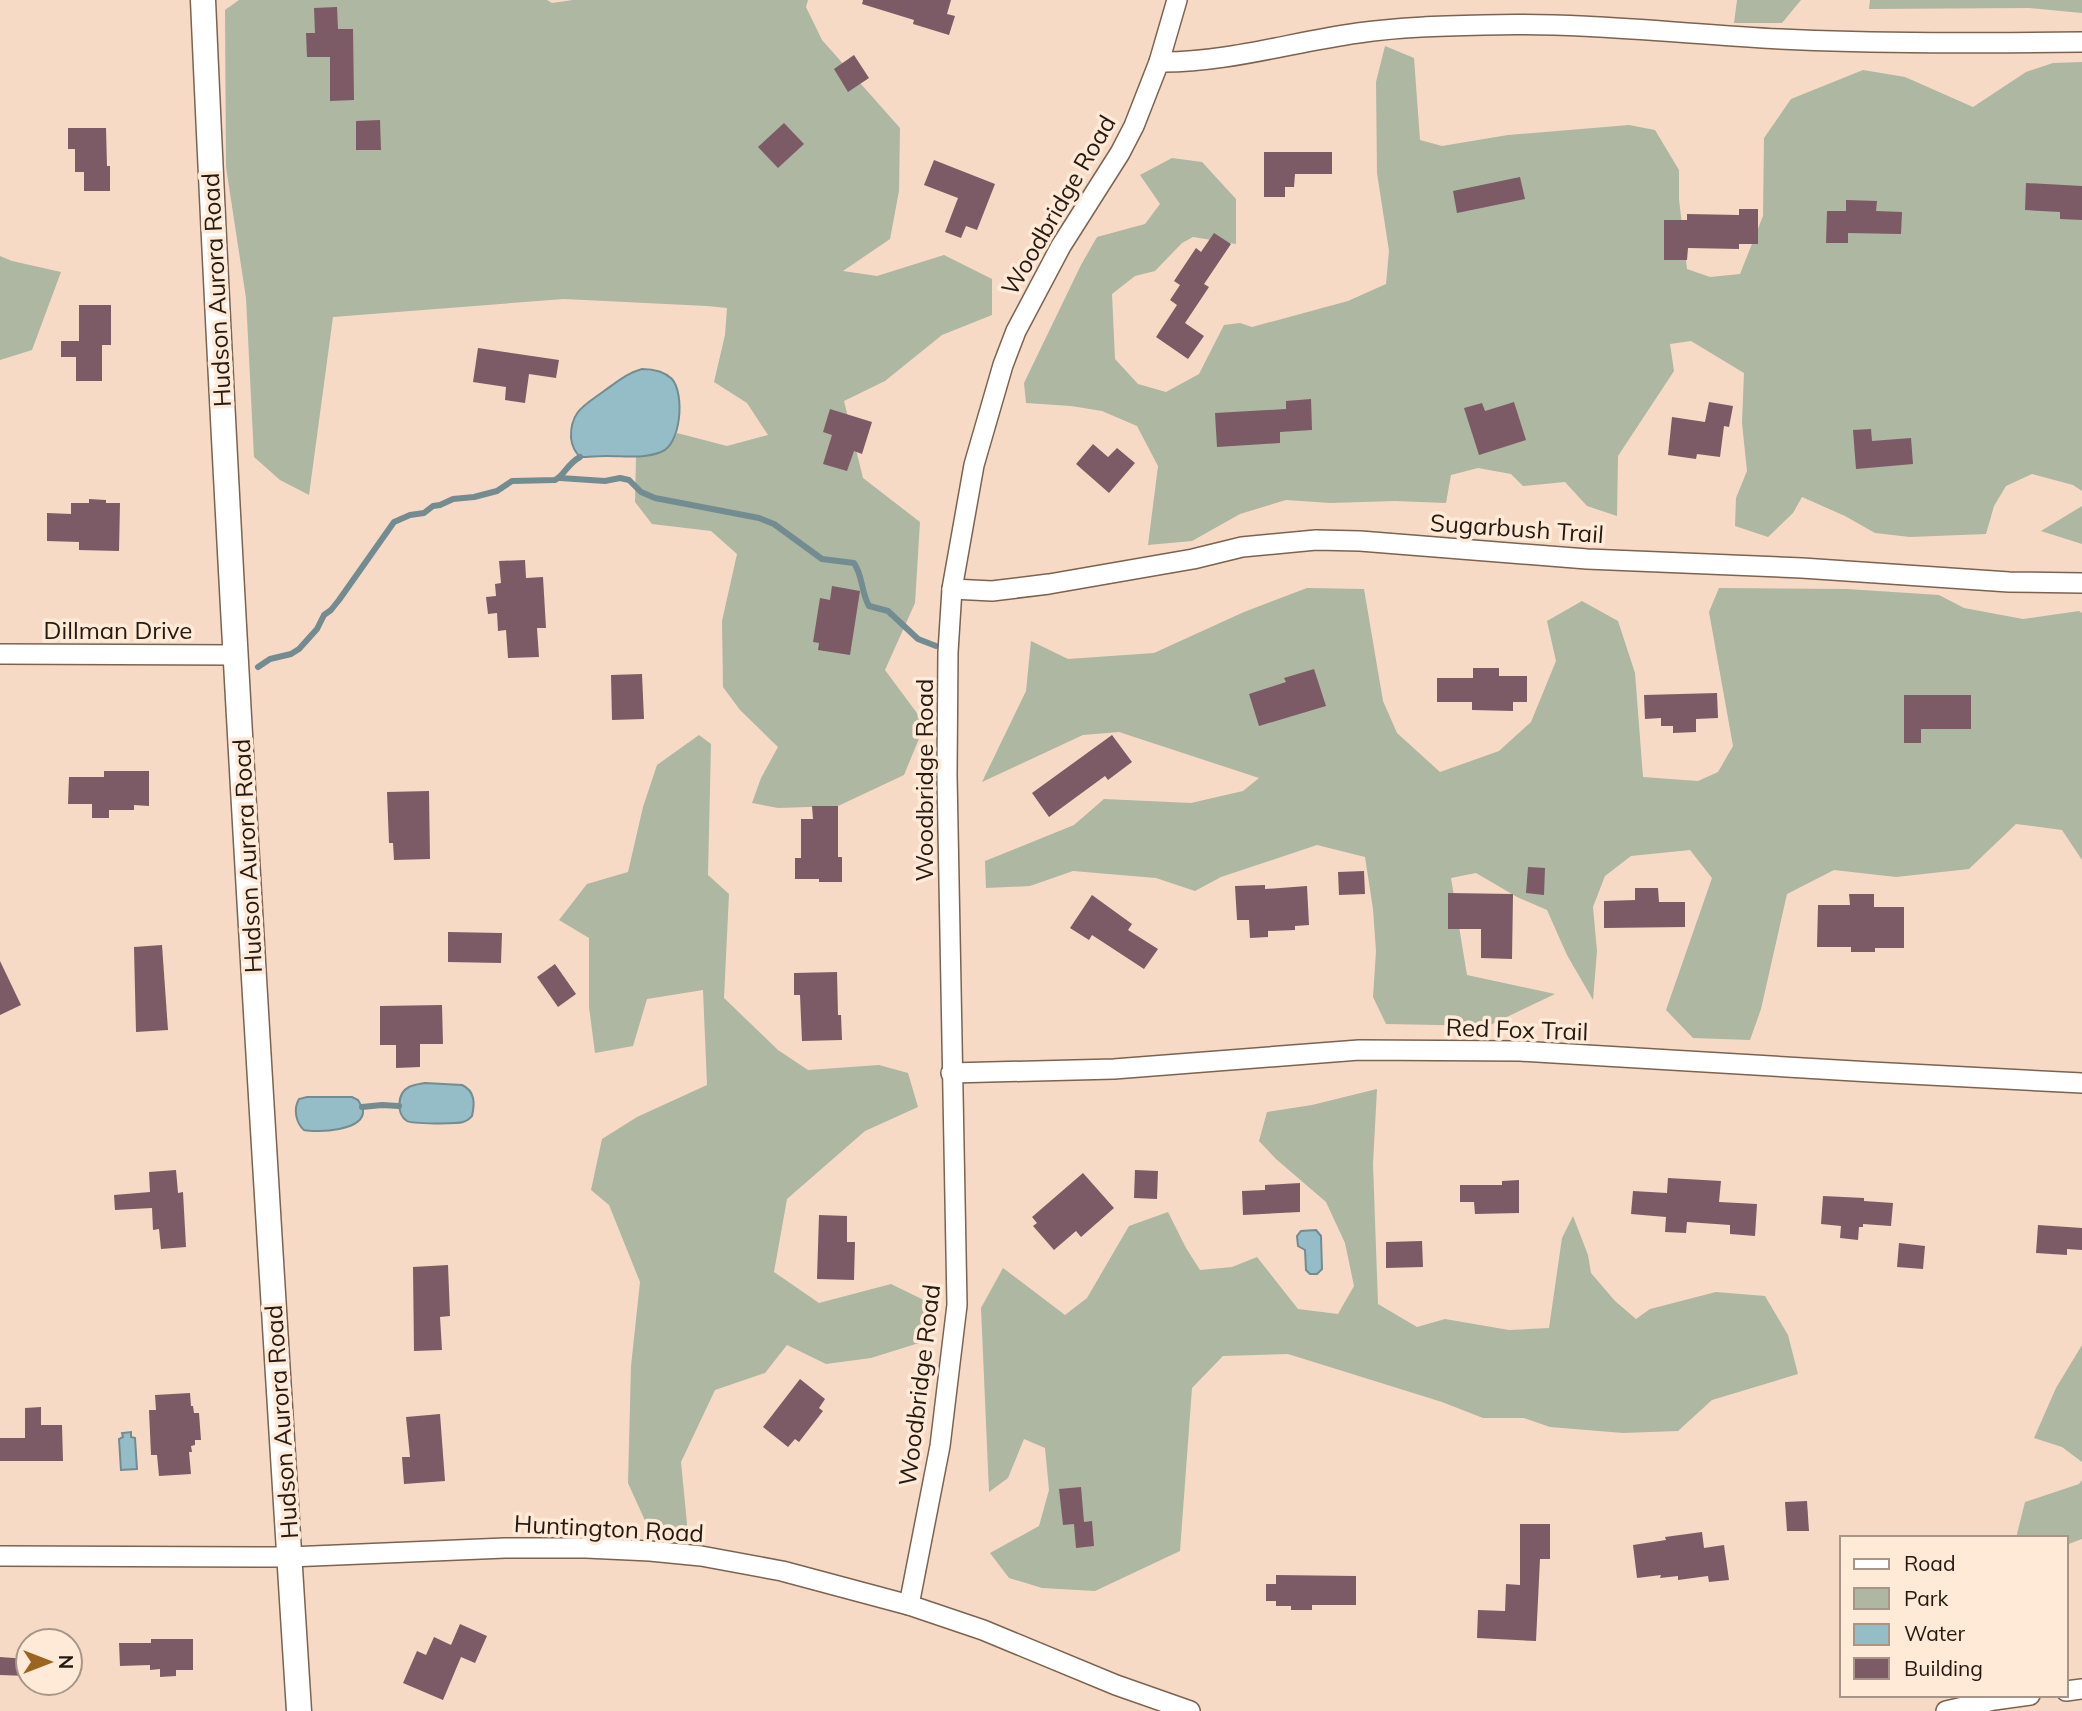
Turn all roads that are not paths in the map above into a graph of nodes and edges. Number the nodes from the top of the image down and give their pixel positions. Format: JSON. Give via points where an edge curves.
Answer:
{"nodes":[{"id":1,"x":203,"y":0,"type":"edge"},
{"id":2,"x":1177,"y":0,"type":"edge"},
{"id":3,"x":2082,"y":42,"type":"edge"},
{"id":4,"x":1159,"y":62,"type":"junction"},
{"id":5,"x":2082,"y":583,"type":"edge"},
{"id":6,"x":952,"y":589,"type":"junction"},
{"id":7,"x":0,"y":654,"type":"edge"},
{"id":8,"x":236,"y":655,"type":"junction"},
{"id":9,"x":951,"y":1073,"type":"junction"},
{"id":10,"x":2082,"y":1083,"type":"edge"},
{"id":11,"x":0,"y":1556,"type":"edge"},
{"id":12,"x":289,"y":1557,"type":"junction"},
{"id":13,"x":909,"y":1605,"type":"junction"},
{"id":14,"x":2016,"y":1697,"type":"edge"},
{"id":15,"x":299,"y":1711,"type":"edge"},
{"id":16,"x":1190,"y":1711,"type":"edge"},
{"id":17,"x":1946,"y":1711,"type":"edge"}],
"edges":[{"from":1,"to":8,"type":"street","name":"Hudson Aurora Road"},
{"from":2,"to":4,"type":"street","name":"Woodbridge Road"},
{"from":3,"to":4,"type":"street","via":[[1780,39],[1537,24],[1409,28],[1178,63]]},
{"from":4,"to":6,"type":"street","name":"Woodbridge Road","via":[[1120,153],[1060,246],[1016,331],[974,465]]},
{"from":5,"to":6,"type":"street","name":"Sugarbush Trail","via":[[1587,559],[1316,540],[1242,547],[1049,584],[992,591]]},
{"from":6,"to":9,"type":"street","name":"Woodbridge Road","via":[[947,775]]},
{"from":7,"to":8,"type":"street","name":"Dillman Drive"},
{"from":8,"to":12,"type":"street","name":"Hudson Aurora Road"},
{"from":9,"to":10,"type":"street","name":"Red Fox Trail","via":[[1118,1069],[1359,1050],[1507,1051]]},
{"from":9,"to":13,"type":"street","name":"Woodbridge Road","via":[[957,1305],[940,1446]]},
{"from":11,"to":12,"type":"street","name":"Huntington Road"},
{"from":12,"to":13,"type":"street","name":"Huntington Road","via":[[505,1548],[650,1551],[782,1571]]},
{"from":12,"to":15,"type":"street","name":"Hudson Aurora Road"},
{"from":13,"to":16,"type":"street","name":"Huntington Road"},
{"from":14,"to":17,"type":"street"}]}
